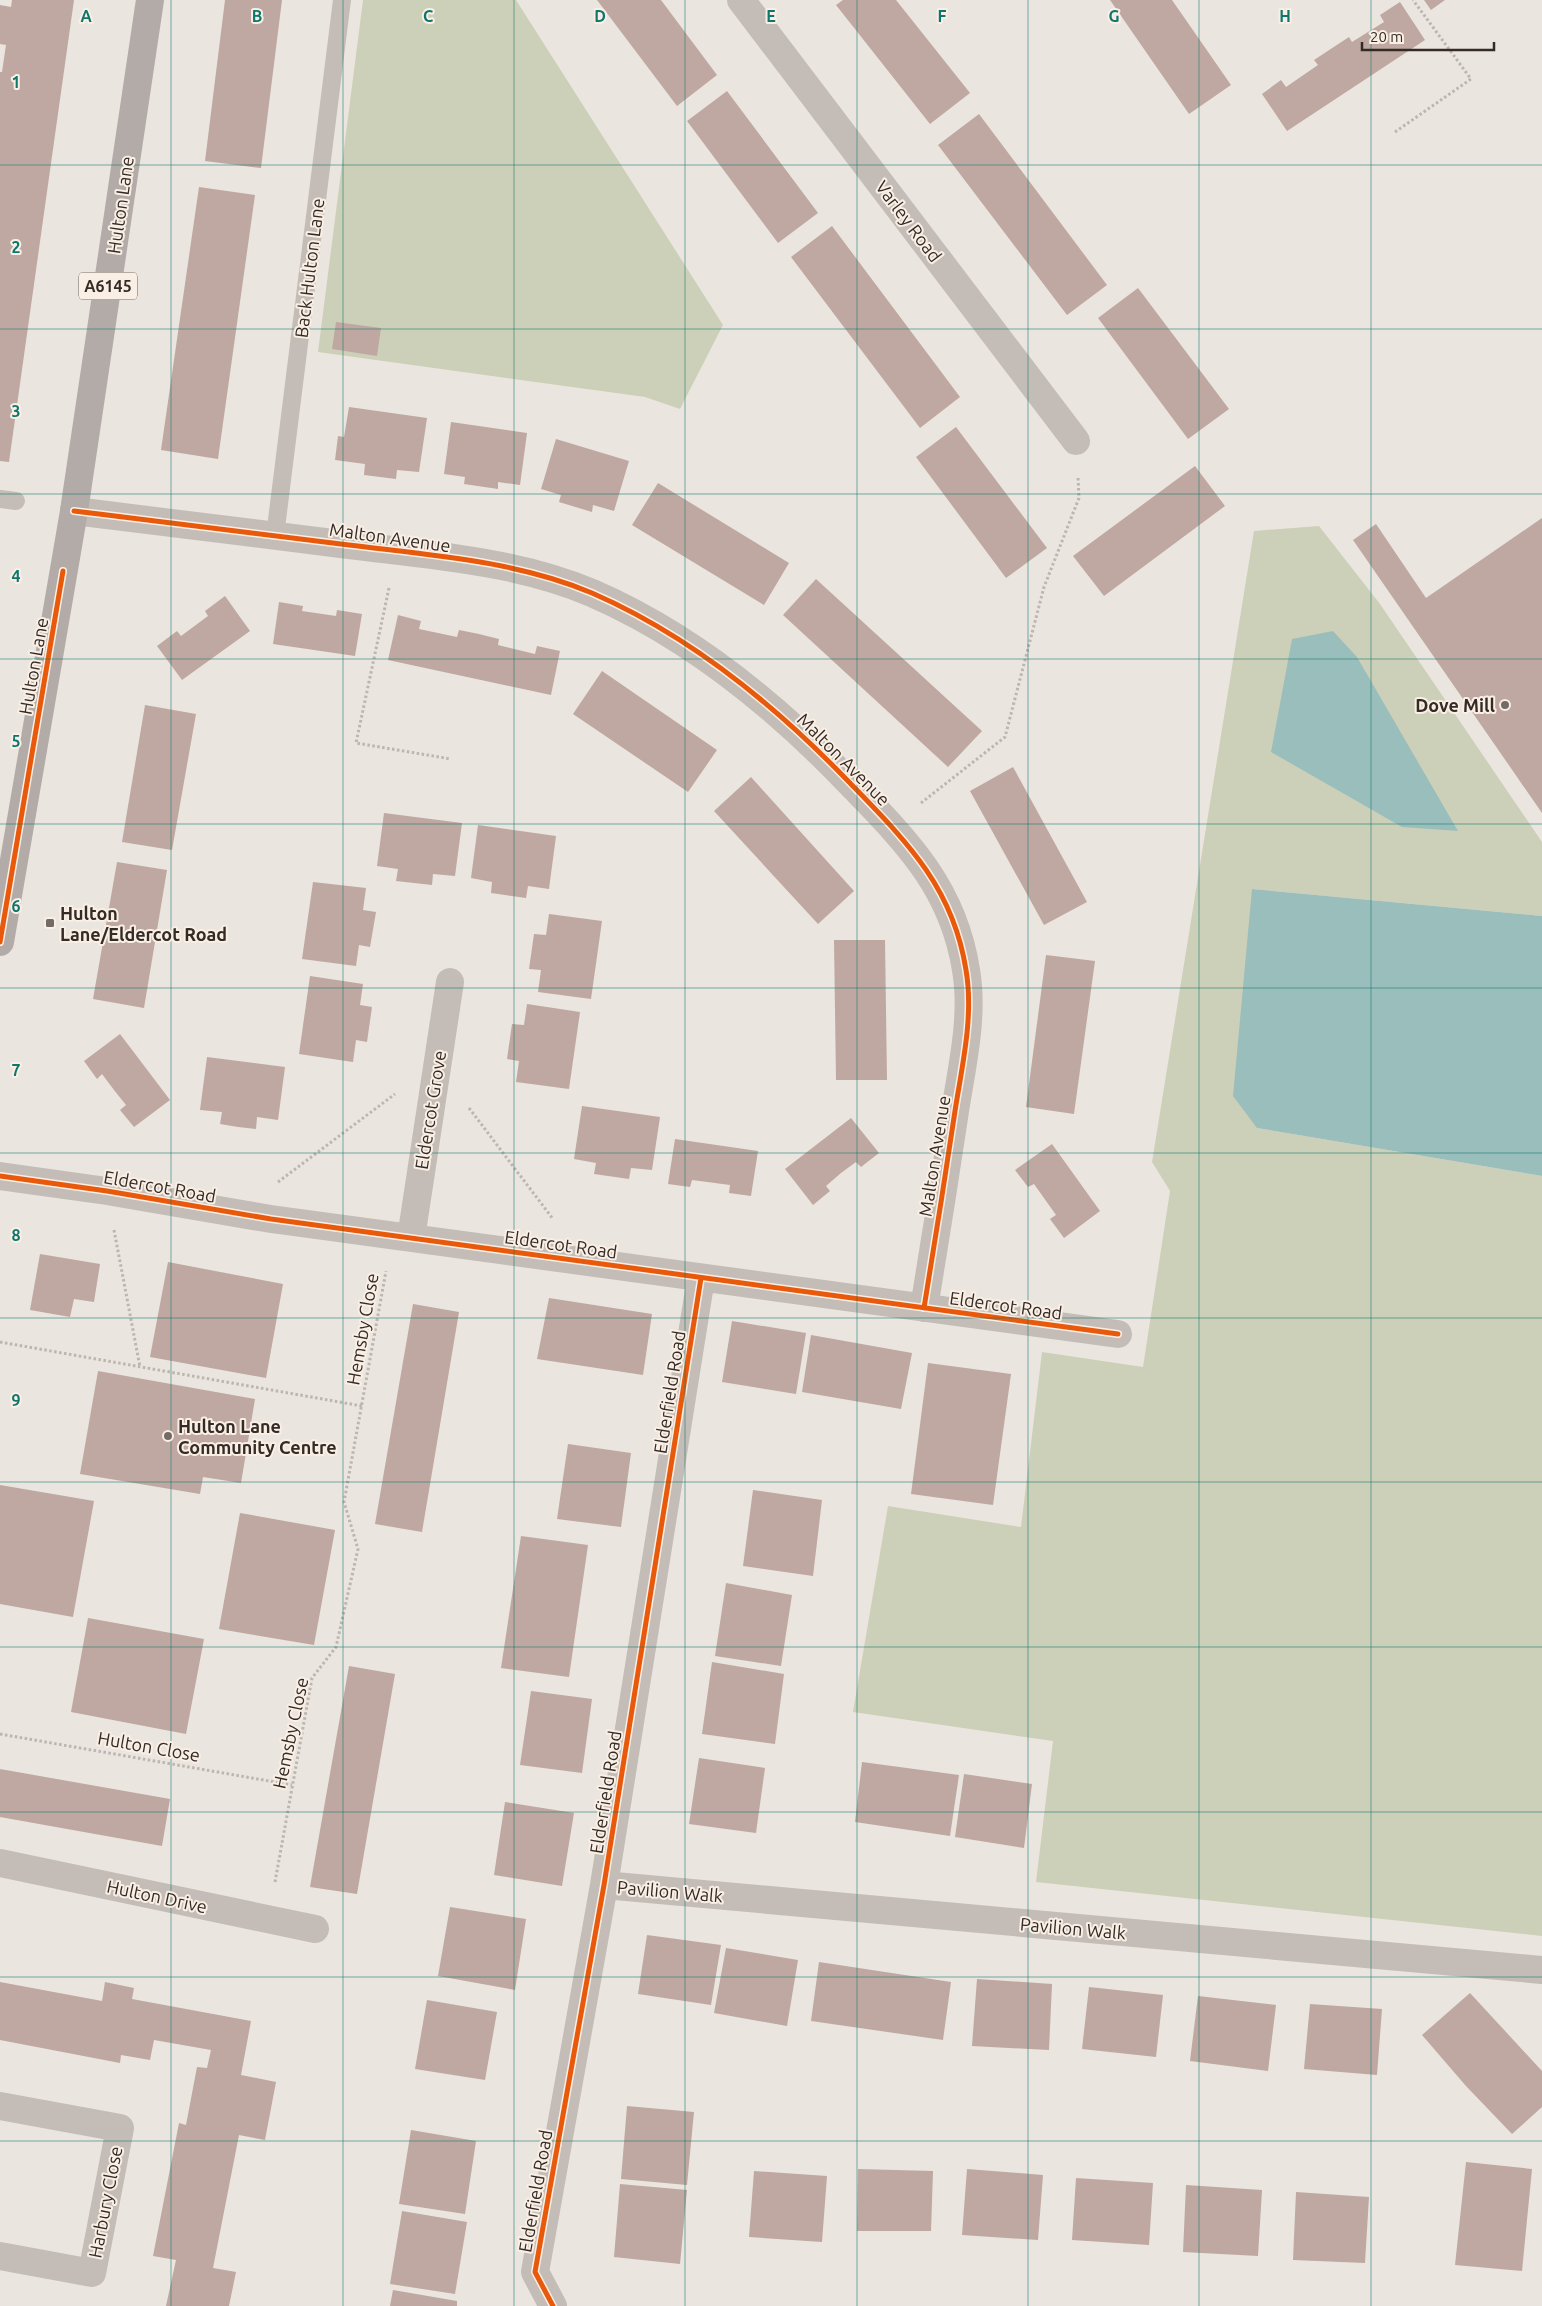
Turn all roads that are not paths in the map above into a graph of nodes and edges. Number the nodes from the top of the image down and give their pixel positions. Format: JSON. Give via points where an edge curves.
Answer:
{"nodes":[{"id":1,"x":150,"y":0,"type":"edge"},
{"id":2,"x":342,"y":0,"type":"edge"},
{"id":3,"x":741,"y":0,"type":"edge"},
{"id":4,"x":1076,"y":441,"type":"road end"},
{"id":5,"x":74,"y":511,"type":"junction"},
{"id":6,"x":275,"y":536,"type":"junction"},
{"id":7,"x":0,"y":942,"type":"edge"},
{"id":8,"x":450,"y":982,"type":"dead end"},
{"id":9,"x":0,"y":1176,"type":"edge"},
{"id":10,"x":402,"y":1236,"type":"junction"},
{"id":11,"x":701,"y":1278,"type":"junction"},
{"id":12,"x":924,"y":1308,"type":"junction"},
{"id":13,"x":1118,"y":1334,"type":"dead end"},
{"id":14,"x":0,"y":1864,"type":"edge"},
{"id":15,"x":604,"y":1885,"type":"junction"},
{"id":16,"x":315,"y":1929,"type":"dead end"},
{"id":17,"x":1542,"y":1970,"type":"edge"},
{"id":18,"x":0,"y":2106,"type":"edge"},
{"id":19,"x":0,"y":2256,"type":"edge"},
{"id":20,"x":553,"y":2306,"type":"edge"}],
"edges":[{"from":1,"to":5,"type":"main road","name":"Hulton Lane","number":"A6145"},
{"from":2,"to":6,"type":"lane","name":"Back Hulton Lane"},
{"from":3,"to":4,"type":"street","name":"Varley Road"},
{"from":5,"to":6,"type":"street","name":"Malton Avenue"},
{"from":5,"to":7,"type":"main road","name":"Hulton Lane","number":"A6145"},
{"from":6,"to":12,"type":"street","name":"Malton Avenue","via":[[396,550],[529,573],[591,592],[689,645],[737,679],[831,763],[892,826],[924,865],[946,900],[960,938],[967,974],[965,1047]]},
{"from":8,"to":10,"type":"street","name":"Eldercot Grove","via":[[435,1082]]},
{"from":9,"to":10,"type":"street","name":"Eldercot Road"},
{"from":10,"to":11,"type":"street","name":"Eldercot Road"},
{"from":11,"to":12,"type":"street","name":"Eldercot Road"},
{"from":11,"to":15,"type":"street","name":"Elderfield Road"},
{"from":12,"to":13,"type":"street","name":"Eldercot Road"},
{"from":14,"to":16,"type":"street","name":"Hulton Drive"},
{"from":15,"to":17,"type":"street","name":"Pavilion Walk"},
{"from":15,"to":20,"type":"street","name":"Elderfield Road","via":[[535,2272]]},
{"from":18,"to":19,"type":"street","name":"Harbury Close","via":[[120,2128],[92,2273]]}]}
